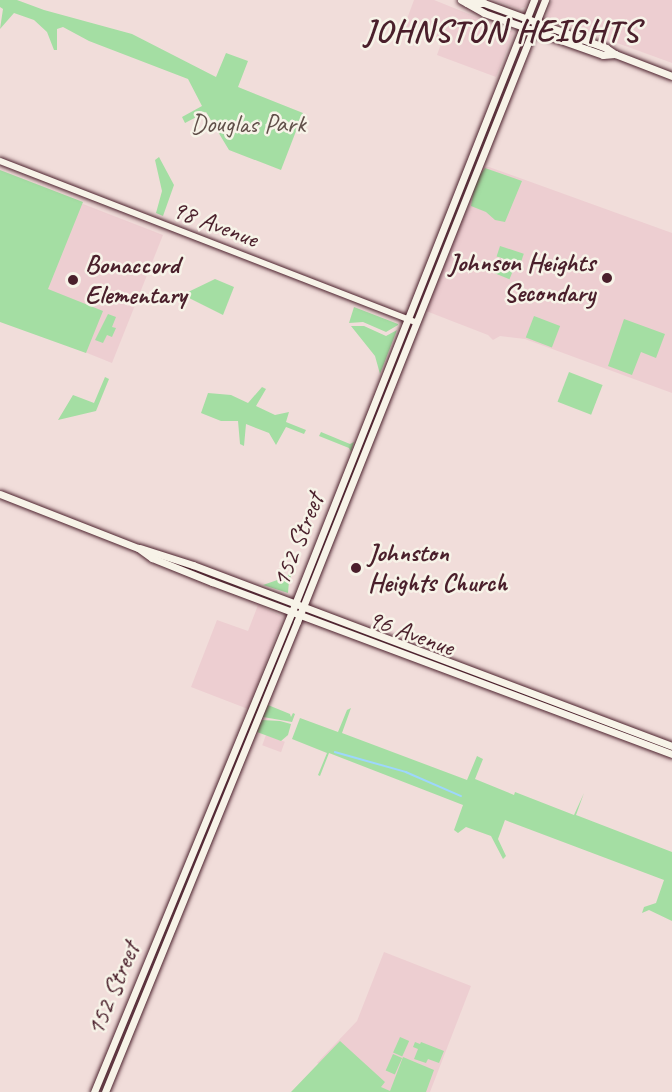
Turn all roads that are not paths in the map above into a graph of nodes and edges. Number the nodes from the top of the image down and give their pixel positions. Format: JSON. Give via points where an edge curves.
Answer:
{"nodes":[{"id":1,"x":534,"y":0,"type":"edge"},
{"id":2,"x":544,"y":0,"type":"edge"},
{"id":3,"x":464,"y":1,"type":"edge"},
{"id":4,"x":526,"y":18,"type":"junction"},
{"id":5,"x":536,"y":22,"type":"junction"},
{"id":6,"x":523,"y":27,"type":"junction"},
{"id":7,"x":532,"y":30,"type":"junction"},
{"id":8,"x":615,"y":54,"type":"junction"},
{"id":9,"x":672,"y":76,"type":"edge"},
{"id":10,"x":0,"y":161,"type":"edge"},
{"id":11,"x":412,"y":321,"type":"junction"},
{"id":12,"x":0,"y":494,"type":"edge"},
{"id":13,"x":138,"y":548,"type":"junction"},
{"id":14,"x":299,"y":606,"type":"junction"},
{"id":15,"x":296,"y":614,"type":"junction"},
{"id":16,"x":453,"y":663,"type":"junction"},
{"id":17,"x":442,"y":667,"type":"junction"},
{"id":18,"x":255,"y":701,"type":"junction"},
{"id":19,"x":261,"y":709,"type":"junction"},
{"id":20,"x":672,"y":746,"type":"edge"},
{"id":21,"x":672,"y":754,"type":"edge"},
{"id":22,"x":94,"y":1092,"type":"edge"},
{"id":23,"x":105,"y":1092,"type":"edge"}],
"edges":[{"from":1,"to":4,"type":"main road","name":"152 Street"},
{"from":2,"to":5,"type":"main road","name":"152 Street"},
{"from":3,"to":4,"type":"main road","via":[[484,3]]},
{"from":3,"to":6,"type":"main road"},
{"from":4,"to":5,"type":"main road"},
{"from":4,"to":6,"type":"main road","name":"152 Street"},
{"from":5,"to":7,"type":"main road","name":"152 Street"},
{"from":5,"to":8,"type":"main road"},
{"from":6,"to":7,"type":"main road"},
{"from":6,"to":11,"type":"main road","name":"152 Street"},
{"from":7,"to":8,"type":"main road","via":[[603,56]]},
{"from":7,"to":11,"type":"main road","name":"152 Street"},
{"from":8,"to":9,"type":"main road"},
{"from":10,"to":11,"type":"street","name":"98 Avenue"},
{"from":11,"to":14,"type":"main road","name":"152 Street"},
{"from":12,"to":13,"type":"main road","name":"96 Avenue"},
{"from":13,"to":14,"type":"main road","name":"96 Avenue","via":[[156,551]]},
{"from":13,"to":15,"type":"main road","name":"96 Avenue","via":[[152,558]]},
{"from":14,"to":15,"type":"main road","name":"152 Street"},
{"from":14,"to":16,"type":"main road","name":"96 Avenue"},
{"from":15,"to":17,"type":"main road","name":"96 Avenue"},
{"from":15,"to":18,"type":"main road","name":"152 Street"},
{"from":15,"to":19,"type":"main road","name":"152 Street"},
{"from":16,"to":17,"type":"main road"},
{"from":16,"to":20,"type":"main road","name":"96 Avenue"},
{"from":17,"to":21,"type":"main road","name":"96 Avenue"},
{"from":18,"to":19,"type":"main road"},
{"from":18,"to":22,"type":"main road","name":"152 Street"},
{"from":19,"to":23,"type":"main road","name":"152 Street"}]}
